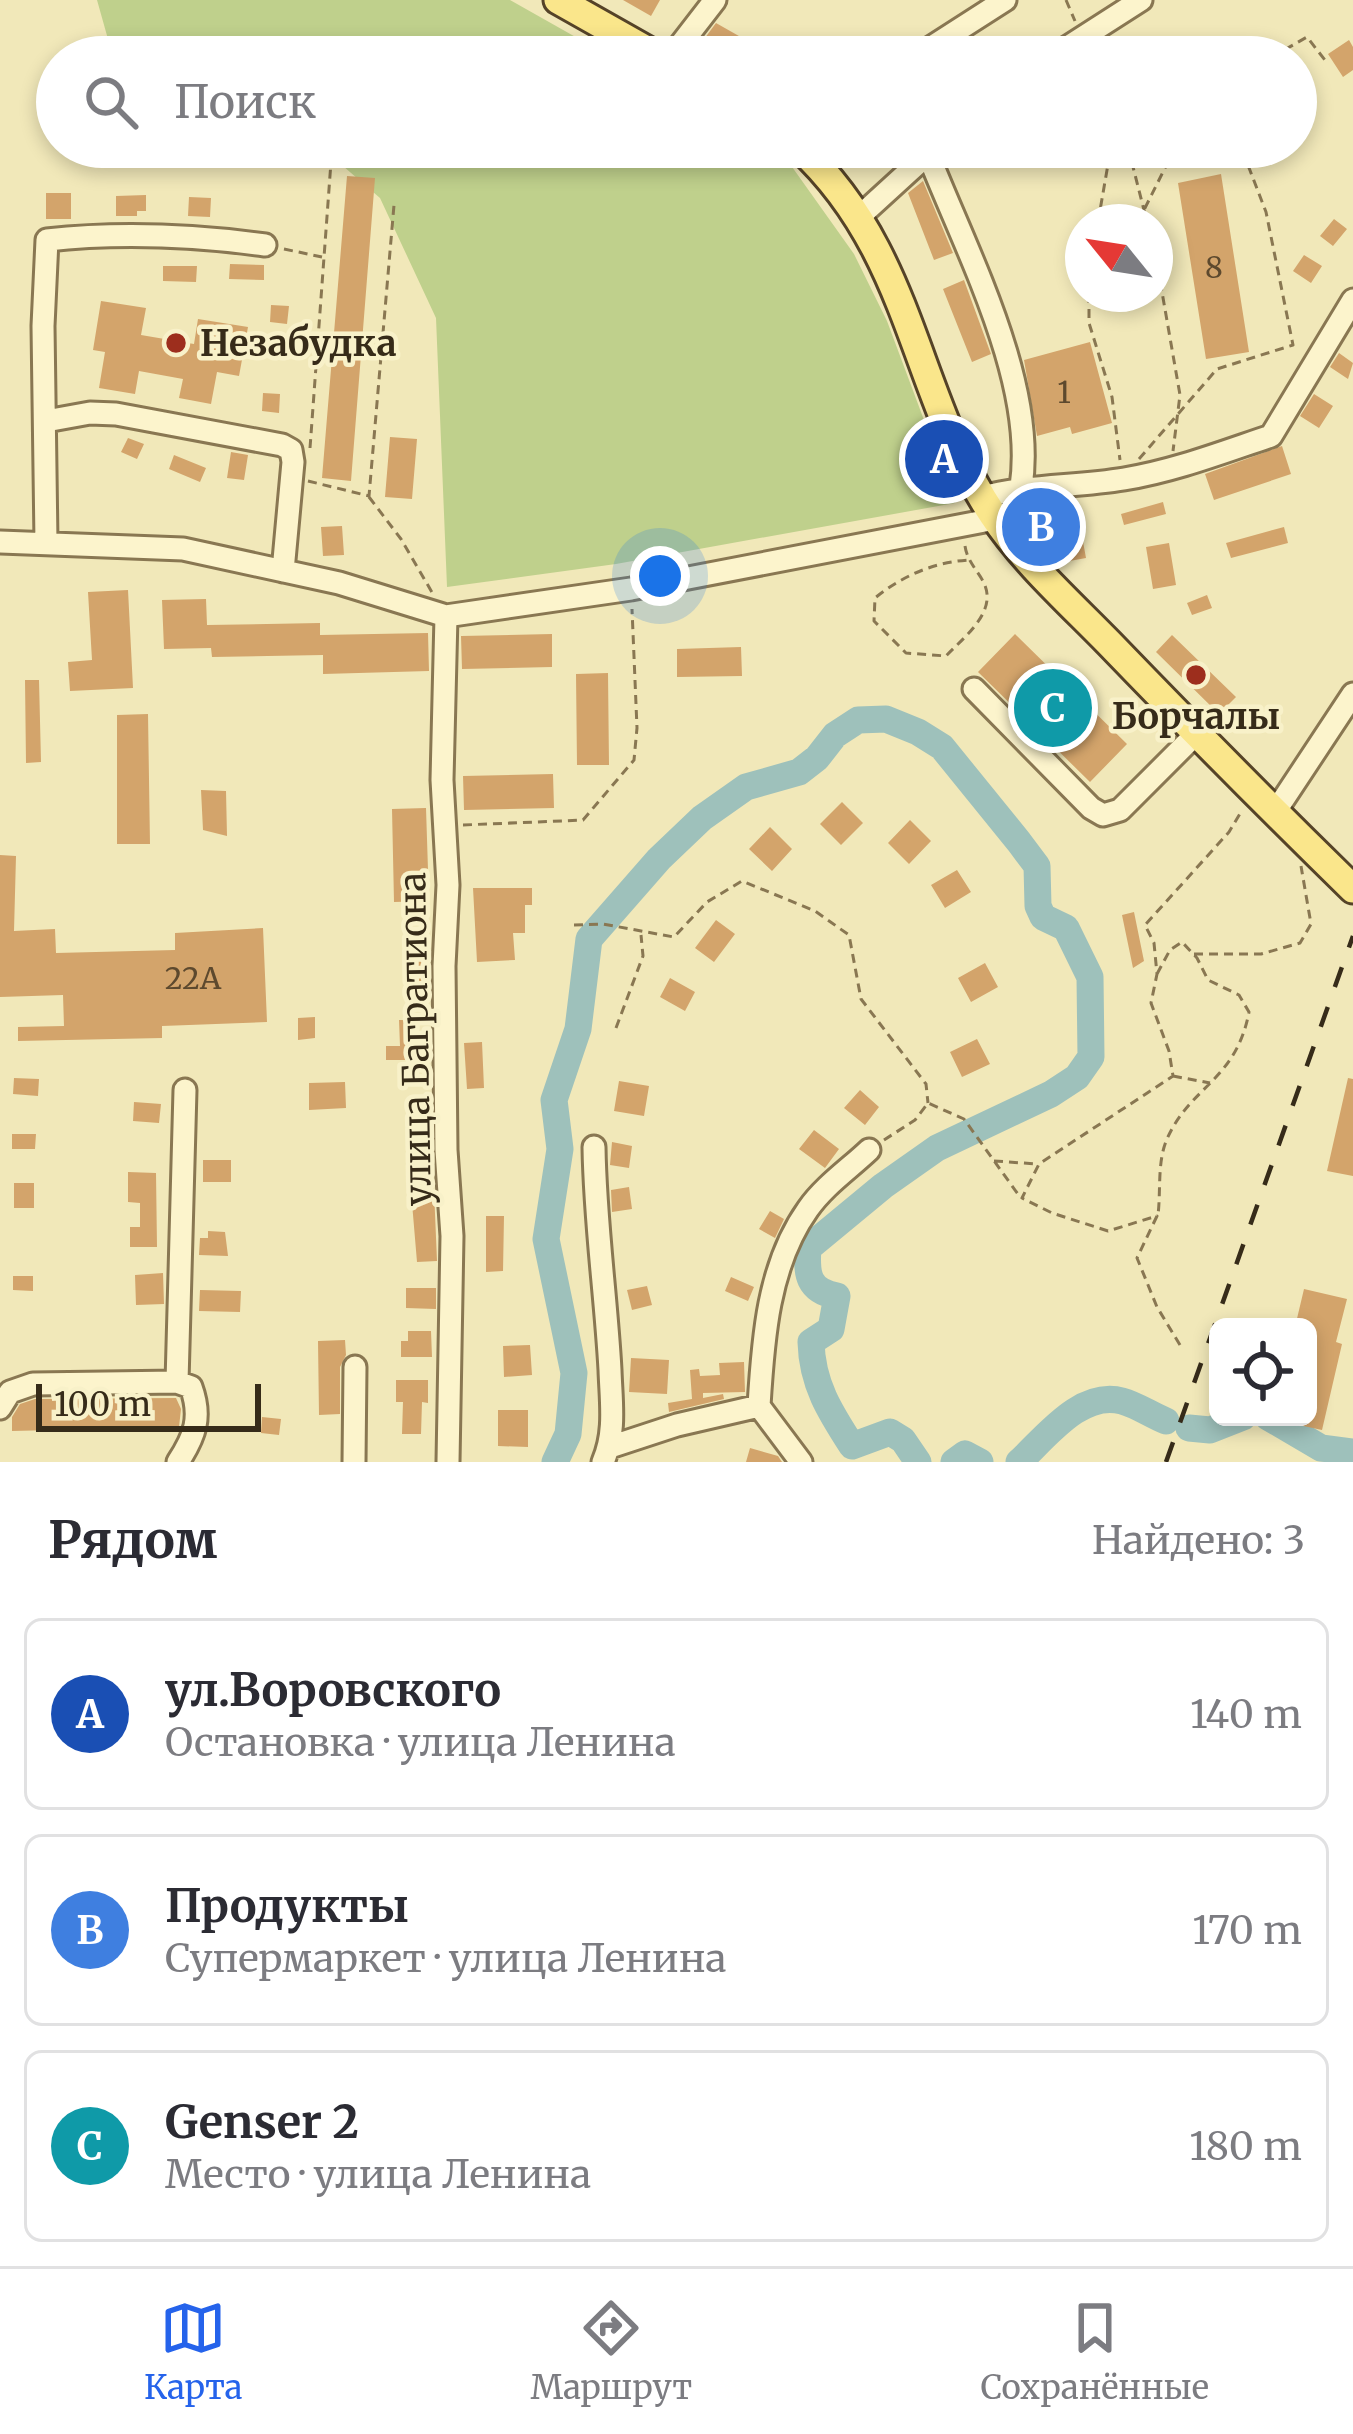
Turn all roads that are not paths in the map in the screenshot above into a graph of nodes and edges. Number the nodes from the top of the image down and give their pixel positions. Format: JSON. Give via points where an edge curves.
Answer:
{"nodes":[{"id":1,"x":558,"y":0,"type":"edge"},
{"id":2,"x":715,"y":0,"type":"edge"},
{"id":3,"x":1005,"y":0,"type":"edge"},
{"id":4,"x":1142,"y":0,"type":"edge"},
{"id":5,"x":622,"y":36,"type":"edge"},
{"id":6,"x":687,"y":36,"type":"edge"},
{"id":7,"x":949,"y":36,"type":"edge"},
{"id":8,"x":1085,"y":36,"type":"edge"},
{"id":9,"x":835,"y":168,"type":"edge"},
{"id":10,"x":913,"y":168,"type":"edge"},
{"id":11,"x":938,"y":168,"type":"edge"},
{"id":12,"x":859,"y":217,"type":"junction"},
{"id":13,"x":265,"y":245,"type":"road end"},
{"id":14,"x":1353,"y":300,"type":"edge"},
{"id":15,"x":46,"y":421,"type":"junction"},
{"id":16,"x":1021,"y":488,"type":"junction"},
{"id":17,"x":988,"y":508,"type":"junction"},
{"id":18,"x":0,"y":542,"type":"edge"},
{"id":19,"x":46,"y":542,"type":"junction"},
{"id":20,"x":284,"y":571,"type":"junction"},
{"id":21,"x":446,"y":616,"type":"junction"},
{"id":22,"x":974,"y":689,"type":"dead end"},
{"id":23,"x":1353,"y":694,"type":"edge"},
{"id":24,"x":1196,"y":734,"type":"junction"},
{"id":25,"x":1283,"y":821,"type":"junction"},
{"id":26,"x":1353,"y":889,"type":"edge"},
{"id":27,"x":185,"y":1090,"type":"dead end"},
{"id":28,"x":594,"y":1147,"type":"dead end"},
{"id":29,"x":869,"y":1150,"type":"road end"},
{"id":30,"x":355,"y":1367,"type":"dead end"},
{"id":31,"x":176,"y":1382,"type":"junction"},
{"id":32,"x":759,"y":1406,"type":"junction"},
{"id":33,"x":0,"y":1408,"type":"edge"},
{"id":34,"x":606,"y":1454,"type":"edge"},
{"id":35,"x":178,"y":1462,"type":"edge"},
{"id":36,"x":354,"y":1462,"type":"edge"},
{"id":37,"x":448,"y":1462,"type":"edge"},
{"id":38,"x":801,"y":1462,"type":"edge"}],
"edges":[{"from":1,"to":5,"type":"main road"},
{"from":2,"to":6,"type":"street"},
{"from":3,"to":7,"type":"street"},
{"from":4,"to":8,"type":"street"},
{"from":9,"to":12,"type":"main road"},
{"from":10,"to":12,"type":"street"},
{"from":11,"to":16,"type":"street","via":[[1017,392]]},
{"from":12,"to":17,"type":"main road"},
{"from":13,"to":15,"type":"street","via":[[110,233],[47,240]]},
{"from":14,"to":16,"type":"street","via":[[1271,436],[1123,479]]},
{"from":15,"to":19,"type":"street"},
{"from":15,"to":20,"type":"street","via":[[116,414],[291,450]]},
{"from":16,"to":17,"type":"street"},
{"from":17,"to":21,"type":"street","via":[[962,526],[631,590]]},
{"from":17,"to":24,"type":"main road","via":[[1049,584]]},
{"from":18,"to":19,"type":"street"},
{"from":19,"to":20,"type":"street","via":[[183,549]]},
{"from":20,"to":21,"type":"street"},
{"from":21,"to":37,"type":"street","name":"улица Багратиона"},
{"from":22,"to":24,"type":"street","via":[[1103,815],[1120,810]]},
{"from":23,"to":25,"type":"street"},
{"from":24,"to":25,"type":"main road"},
{"from":25,"to":26,"type":"main road"},
{"from":27,"to":31,"type":"street"},
{"from":28,"to":34,"type":"street","via":[[608,1339]]},
{"from":29,"to":32,"type":"street","via":[[808,1209],[785,1253],[764,1340]]},
{"from":30,"to":36,"type":"street"},
{"from":31,"to":33,"type":"street","via":[[32,1384],[10,1392]]},
{"from":31,"to":35,"type":"street","via":[[191,1387],[200,1409]]},
{"from":32,"to":34,"type":"street","via":[[677,1425]]},
{"from":32,"to":38,"type":"street"}]}
